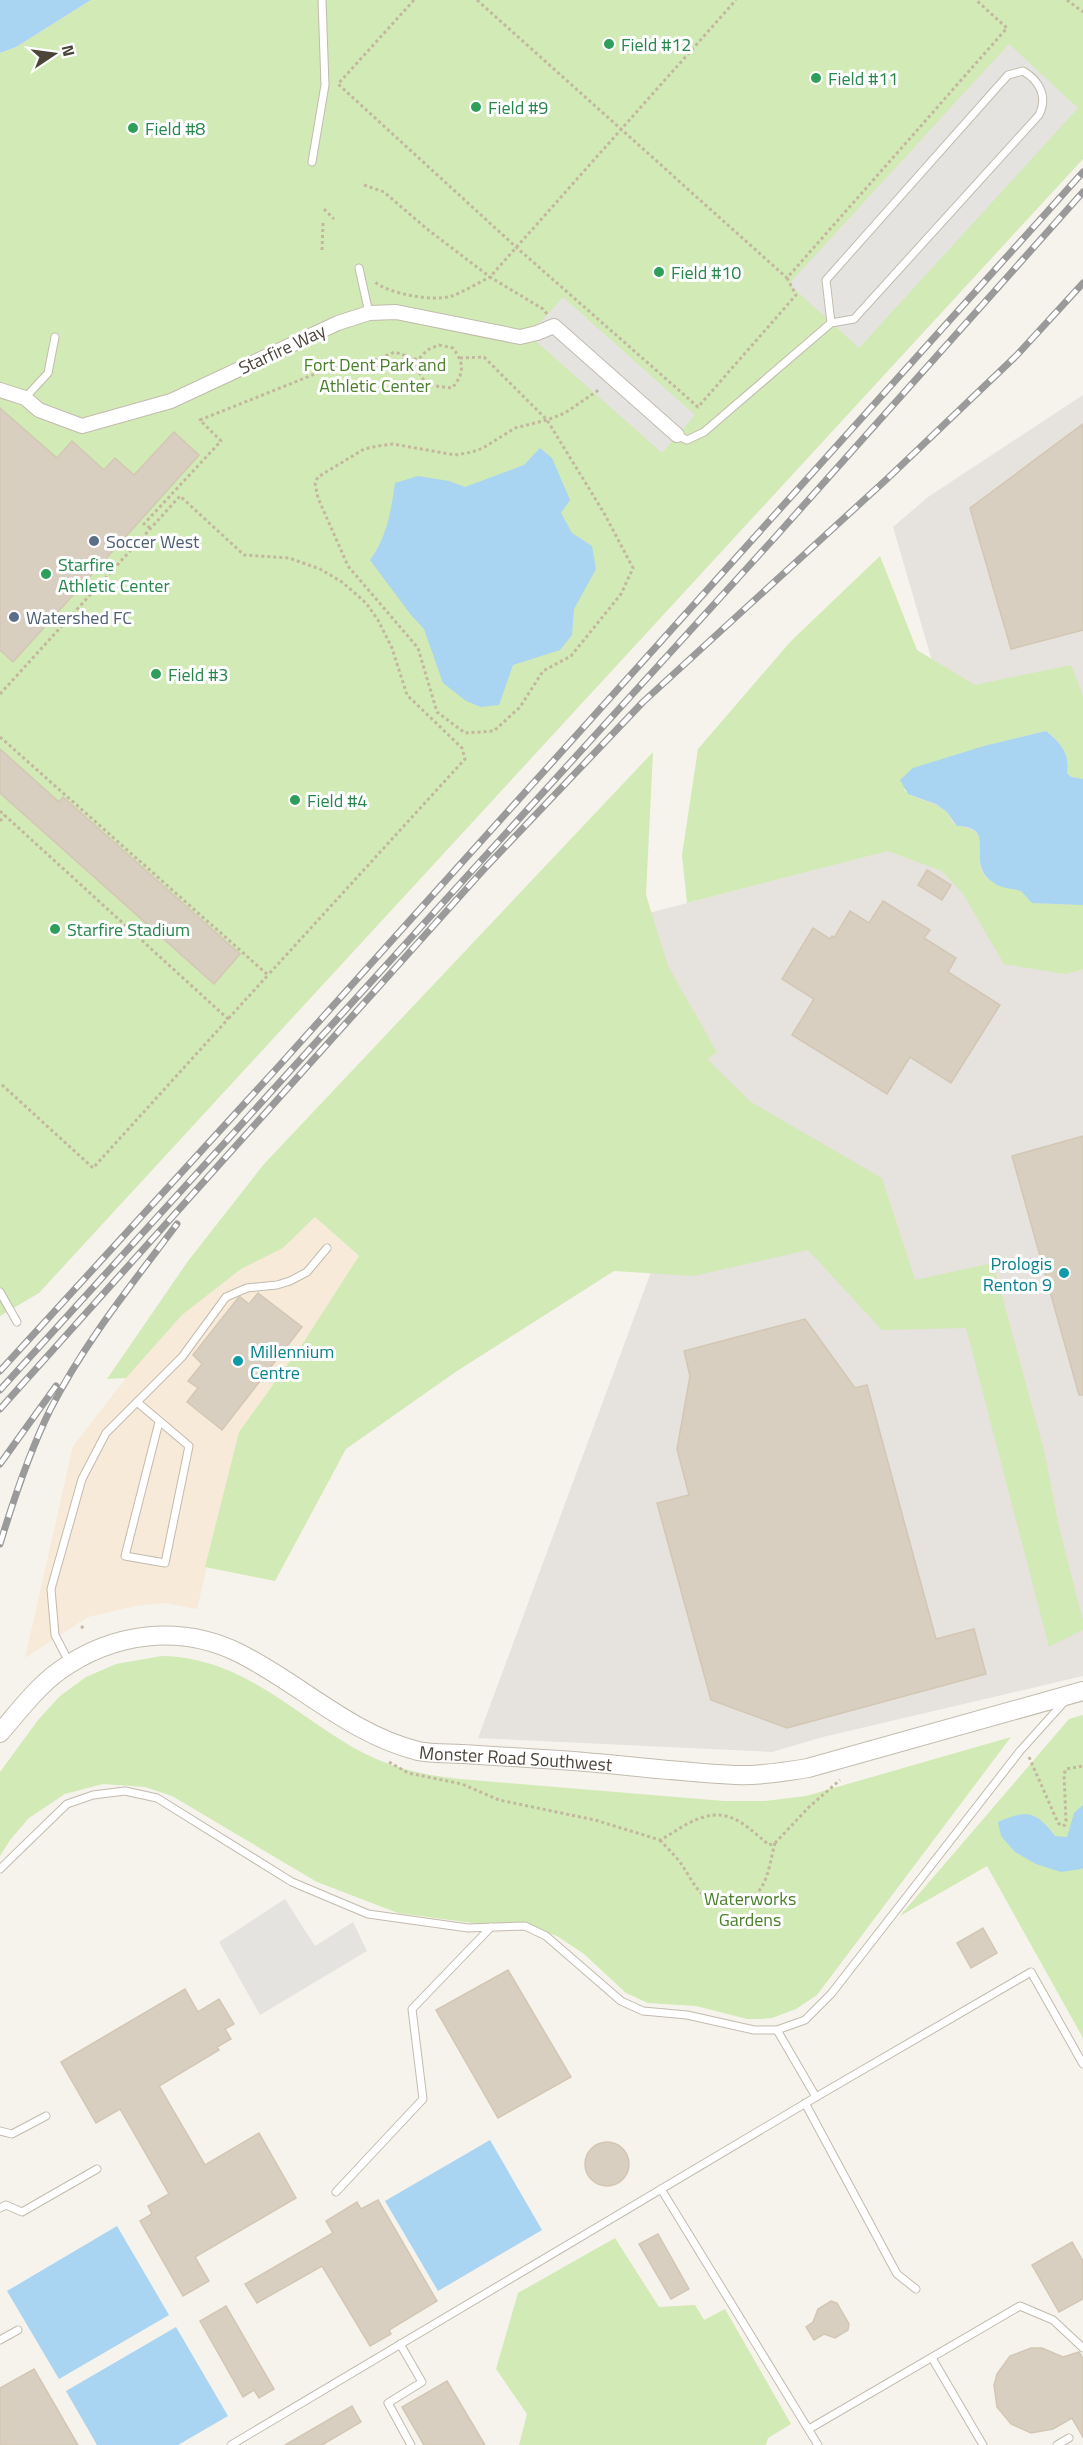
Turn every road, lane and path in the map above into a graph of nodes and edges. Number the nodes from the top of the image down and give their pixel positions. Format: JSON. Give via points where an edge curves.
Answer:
{"nodes":[{"id":1,"x":322,"y":0,"type":"edge"},
{"id":2,"x":414,"y":0,"type":"edge"},
{"id":3,"x":477,"y":0,"type":"edge"},
{"id":4,"x":736,"y":0,"type":"edge"},
{"id":5,"x":976,"y":0,"type":"edge"},
{"id":6,"x":1067,"y":0,"type":"edge"},
{"id":7,"x":1083,"y":12,"type":"edge"},
{"id":8,"x":621,"y":130,"type":"junction"},
{"id":9,"x":312,"y":162,"type":"dead end"},
{"id":10,"x":364,"y":185,"type":"dead end"},
{"id":11,"x":324,"y":209,"type":"dead end"},
{"id":12,"x":334,"y":219,"type":"dead end"},
{"id":13,"x":323,"y":224,"type":"dead end"},
{"id":14,"x":516,"y":247,"type":"junction"},
{"id":15,"x":322,"y":250,"type":"dead end"},
{"id":16,"x":359,"y":268,"type":"joint"},
{"id":17,"x":490,"y":277,"type":"junction"},
{"id":18,"x":787,"y":278,"type":"junction"},
{"id":19,"x":369,"y":313,"type":"junction"},
{"id":20,"x":831,"y":323,"type":"junction"},
{"id":21,"x":554,"y":326,"type":"junction"},
{"id":22,"x":55,"y":337,"type":"dead end"},
{"id":23,"x":460,"y":358,"type":"junction"},
{"id":24,"x":418,"y":360,"type":"junction"},
{"id":25,"x":614,"y":379,"type":"junction"},
{"id":26,"x":0,"y":390,"type":"edge"},
{"id":27,"x":25,"y":398,"type":"junction"},
{"id":28,"x":547,"y":420,"type":"junction"},
{"id":29,"x":677,"y":435,"type":"joint"},
{"id":30,"x":150,"y":528,"type":"junction"},
{"id":31,"x":0,"y":694,"type":"edge"},
{"id":32,"x":0,"y":736,"type":"edge"},
{"id":33,"x":0,"y":811,"type":"edge"},
{"id":34,"x":5,"y":815,"type":"junction"},
{"id":35,"x":0,"y":821,"type":"edge"},
{"id":36,"x":268,"y":975,"type":"junction"},
{"id":37,"x":228,"y":1019,"type":"junction"},
{"id":38,"x":0,"y":1083,"type":"edge"},
{"id":39,"x":327,"y":1248,"type":"dead end"},
{"id":40,"x":0,"y":1292,"type":"edge"},
{"id":41,"x":17,"y":1322,"type":"dead end"},
{"id":42,"x":137,"y":1402,"type":"junction"},
{"id":43,"x":159,"y":1422,"type":"junction"},
{"id":44,"x":70,"y":1665,"type":"junction"},
{"id":45,"x":1077,"y":1693,"type":"edge"},
{"id":46,"x":0,"y":1733,"type":"edge"},
{"id":47,"x":1024,"y":1747,"type":"junction"},
{"id":48,"x":388,"y":1761,"type":"dead end"},
{"id":49,"x":1083,"y":1766,"type":"edge"},
{"id":50,"x":840,"y":1780,"type":"dead end"},
{"id":51,"x":660,"y":1840,"type":"junction"},
{"id":52,"x":775,"y":1843,"type":"junction"},
{"id":53,"x":0,"y":1869,"type":"edge"},
{"id":54,"x":491,"y":1927,"type":"junction"},
{"id":55,"x":777,"y":2030,"type":"junction"},
{"id":56,"x":1083,"y":2064,"type":"edge"},
{"id":57,"x":816,"y":2097,"type":"junction"},
{"id":58,"x":805,"y":2103,"type":"junction"},
{"id":59,"x":46,"y":2116,"type":"dead end"},
{"id":60,"x":0,"y":2131,"type":"edge"},
{"id":61,"x":97,"y":2169,"type":"dead end"},
{"id":62,"x":661,"y":2189,"type":"junction"},
{"id":63,"x":336,"y":2192,"type":"dead end"},
{"id":64,"x":0,"y":2208,"type":"edge"},
{"id":65,"x":916,"y":2289,"type":"dead end"},
{"id":66,"x":18,"y":2330,"type":"dead end"},
{"id":67,"x":0,"y":2340,"type":"edge"},
{"id":68,"x":400,"y":2344,"type":"junction"},
{"id":69,"x":1083,"y":2348,"type":"edge"},
{"id":70,"x":932,"y":2358,"type":"junction"},
{"id":71,"x":809,"y":2429,"type":"junction"},
{"id":72,"x":1069,"y":2438,"type":"dead end"},
{"id":73,"x":231,"y":2445,"type":"edge"},
{"id":74,"x":411,"y":2445,"type":"edge"},
{"id":75,"x":818,"y":2445,"type":"edge"},
{"id":76,"x":983,"y":2445,"type":"edge"},
{"id":77,"x":1056,"y":2445,"type":"edge"}],
"edges":[{"from":1,"to":9,"type":"lane","via":[[325,85]]},
{"from":2,"to":14,"type":"path","via":[[338,84]]},
{"from":3,"to":8,"type":"path"},
{"from":4,"to":8,"type":"path"},
{"from":5,"to":18,"type":"path","via":[[1007,28]]},
{"from":6,"to":7,"type":"path"},
{"from":8,"to":14,"type":"path"},
{"from":8,"to":18,"type":"path"},
{"from":10,"to":17,"type":"path","via":[[384,192]]},
{"from":11,"to":12,"type":"path"},
{"from":13,"to":15,"type":"path"},
{"from":14,"to":17,"type":"path"},
{"from":14,"to":18,"type":"path","via":[[698,407],[796,296]]},
{"from":16,"to":17,"type":"path","via":[[381,287],[433,299],[451,297]]},
{"from":16,"to":19,"type":"lane"},
{"from":17,"to":21,"type":"path","via":[[543,309]]},
{"from":19,"to":21,"type":"street","name":"Starfire Way","via":[[396,312],[520,337]]},
{"from":19,"to":27,"type":"street","name":"Starfire Way","via":[[339,323],[171,401],[82,426],[39,410]]},
{"from":20,"to":20,"type":"lane","via":[[826,280],[1008,75],[1023,71],[1033,77],[1043,92],[1045,104],[1039,115],[854,319]]},
{"from":20,"to":29,"type":"lane","via":[[704,432],[687,440]]},
{"from":21,"to":25,"type":"street"},
{"from":22,"to":27,"type":"lane","via":[[48,373]]},
{"from":23,"to":24,"type":"path","via":[[453,348],[439,345]]},
{"from":23,"to":24,"type":"path","via":[[463,368],[452,388],[428,385],[418,371]]},
{"from":23,"to":28,"type":"path","via":[[484,357]]},
{"from":24,"to":30,"type":"path","via":[[395,351],[355,368],[330,368],[200,420],[221,441],[144,524]]},
{"from":25,"to":28,"type":"path","via":[[565,413]]},
{"from":25,"to":29,"type":"street"},
{"from":26,"to":27,"type":"street","name":"Starfire Way"},
{"from":28,"to":28,"type":"path","via":[[524,424],[483,448],[455,455],[393,444],[364,449],[318,477],[315,483],[348,566],[418,648],[437,712],[465,734],[494,731],[520,707],[543,671],[571,656],[621,594],[633,567]]},
{"from":30,"to":31,"type":"path"},
{"from":30,"to":36,"type":"path","via":[[180,496],[244,555],[289,558],[321,569],[342,582],[378,620],[407,695],[462,748],[465,759]]},
{"from":32,"to":36,"type":"path"},
{"from":33,"to":34,"type":"path"},
{"from":34,"to":35,"type":"path"},
{"from":34,"to":37,"type":"path"},
{"from":36,"to":37,"type":"path"},
{"from":37,"to":38,"type":"path","via":[[93,1168]]},
{"from":39,"to":42,"type":"lane","via":[[307,1272],[290,1281],[247,1288],[226,1298],[182,1357]]},
{"from":40,"to":41,"type":"lane"},
{"from":42,"to":43,"type":"lane"},
{"from":42,"to":44,"type":"lane","via":[[106,1433],[82,1479],[51,1589],[55,1635]]},
{"from":43,"to":43,"type":"lane","via":[[189,1446],[165,1563],[125,1556]]},
{"from":44,"to":45,"type":"street","name":"Monster Road Southwest","via":[[115,1641],[153,1634],[183,1635],[240,1654],[353,1725],[387,1742],[421,1751],[736,1775],[808,1768]]},
{"from":44,"to":46,"type":"street","name":"Monster Road Southwest","via":[[33,1695]]},
{"from":45,"to":47,"type":"lane"},
{"from":47,"to":49,"type":"path","via":[[1062,1826],[1066,1821],[1064,1774],[1066,1769]]},
{"from":47,"to":55,"type":"lane","via":[[831,1994],[805,2020]]},
{"from":48,"to":51,"type":"path","via":[[408,1773],[462,1784],[499,1800],[595,1820]]},
{"from":50,"to":52,"type":"path"},
{"from":51,"to":52,"type":"path","via":[[689,1823],[729,1815],[769,1845]]},
{"from":51,"to":52,"type":"path","via":[[699,1890],[709,1899],[731,1906],[748,1900],[761,1888]]},
{"from":53,"to":54,"type":"lane","via":[[67,1804],[93,1795],[125,1791],[157,1798],[292,1882],[368,1914],[468,1928]]},
{"from":54,"to":55,"type":"lane","via":[[525,1926],[546,1936],[621,2001],[643,2011],[687,2014],[754,2030]]},
{"from":54,"to":63,"type":"lane","via":[[412,2010],[423,2099]]},
{"from":55,"to":57,"type":"lane"},
{"from":56,"to":57,"type":"lane","via":[[1031,1972]]},
{"from":57,"to":58,"type":"lane"},
{"from":58,"to":62,"type":"lane"},
{"from":58,"to":65,"type":"lane","via":[[897,2274]]},
{"from":59,"to":60,"type":"lane","via":[[12,2134]]},
{"from":61,"to":64,"type":"lane","via":[[22,2212],[6,2205]]},
{"from":62,"to":68,"type":"lane"},
{"from":62,"to":71,"type":"lane"},
{"from":66,"to":67,"type":"lane"},
{"from":68,"to":73,"type":"lane"},
{"from":68,"to":74,"type":"lane","via":[[422,2382],[388,2403]]},
{"from":69,"to":70,"type":"lane","via":[[1053,2320],[1020,2306]]},
{"from":70,"to":71,"type":"lane"},
{"from":70,"to":76,"type":"lane"},
{"from":71,"to":75,"type":"lane"},
{"from":72,"to":77,"type":"lane"}]}
